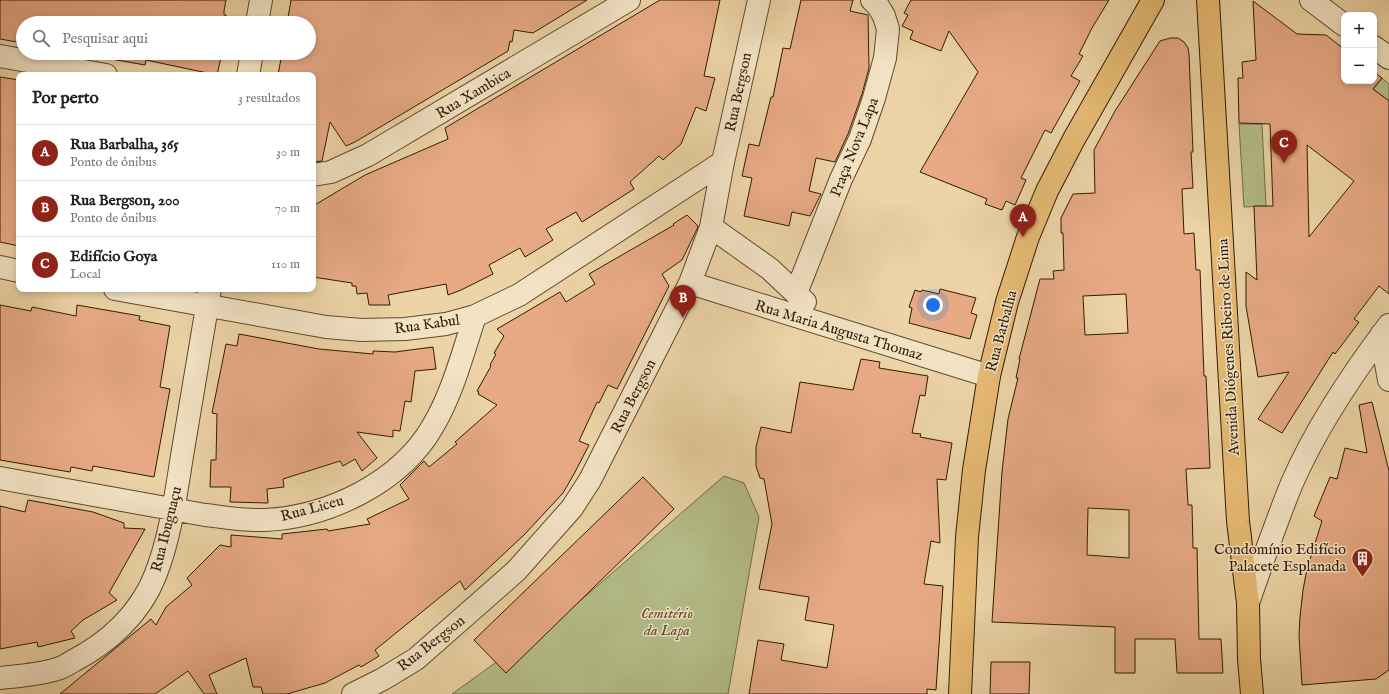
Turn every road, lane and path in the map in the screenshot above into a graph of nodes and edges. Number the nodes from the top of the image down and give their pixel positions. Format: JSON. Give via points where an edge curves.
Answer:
{"nodes":[{"id":1,"x":261,"y":0,"type":"edge"},
{"id":2,"x":629,"y":0,"type":"edge"},
{"id":3,"x":759,"y":0,"type":"edge"},
{"id":4,"x":872,"y":0,"type":"edge"},
{"id":5,"x":1208,"y":0,"type":"edge"},
{"id":6,"x":1311,"y":0,"type":"edge"},
{"id":7,"x":1150,"y":1,"type":"edge"},
{"id":8,"x":258,"y":16,"type":"edge"},
{"id":9,"x":1341,"y":23,"type":"edge"},
{"id":10,"x":1375,"y":48,"type":"edge"},
{"id":11,"x":0,"y":56,"type":"edge"},
{"id":12,"x":1389,"y":58,"type":"edge"},
{"id":13,"x":16,"y":59,"type":"edge"},
{"id":14,"x":22,"y":60,"type":"edge"},
{"id":15,"x":251,"y":60,"type":"edge"},
{"id":16,"x":89,"y":72,"type":"edge"},
{"id":17,"x":249,"y":72,"type":"edge"},
{"id":18,"x":723,"y":162,"type":"junction"},
{"id":19,"x":316,"y":174,"type":"edge"},
{"id":20,"x":711,"y":228,"type":"junction"},
{"id":21,"x":0,"y":267,"type":"edge"},
{"id":22,"x":16,"y":270,"type":"edge"},
{"id":23,"x":690,"y":283,"type":"junction"},
{"id":24,"x":146,"y":292,"type":"edge"},
{"id":25,"x":796,"y":293,"type":"junction"},
{"id":26,"x":209,"y":298,"type":"edge"},
{"id":27,"x":475,"y":316,"type":"junction"},
{"id":28,"x":830,"y":327,"type":"junction"},
{"id":29,"x":1385,"y":330,"type":"edge"},
{"id":30,"x":989,"y":376,"type":"junction"},
{"id":31,"x":1389,"y":380,"type":"edge"},
{"id":32,"x":0,"y":478,"type":"edge"},
{"id":33,"x":173,"y":508,"type":"junction"},
{"id":34,"x":1248,"y":603,"type":"junction"},
{"id":35,"x":0,"y":678,"type":"edge"},
{"id":36,"x":353,"y":694,"type":"edge"},
{"id":37,"x":960,"y":694,"type":"edge"},
{"id":38,"x":1252,"y":694,"type":"edge"}],
"edges":[{"from":1,"to":8,"type":"street"},
{"from":2,"to":19,"type":"street","name":"Rua Xambica","via":[[368,155],[331,172]]},
{"from":3,"to":18,"type":"street","name":"Rua Bergson"},
{"from":4,"to":25,"type":"street","name":"Praça Nova Lapa","via":[[884,16],[888,29],[883,64],[860,139],[841,179]]},
{"from":5,"to":34,"type":"main road","name":"Avenida Diógenes Ribeiro de Lima","via":[[1238,521]]},
{"from":6,"to":9,"type":"street"},
{"from":7,"to":30,"type":"main road","name":"Rua Barbalha","via":[[1047,191],[1028,237],[1007,302]]},
{"from":10,"to":12,"type":"street"},
{"from":11,"to":13,"type":"street"},
{"from":14,"to":16,"type":"street"},
{"from":15,"to":17,"type":"street"},
{"from":18,"to":20,"type":"street","name":"Rua Bergson"},
{"from":18,"to":27,"type":"street","name":"Rua Kabul","via":[[519,294]]},
{"from":20,"to":23,"type":"street","name":"Rua Bergson"},
{"from":20,"to":25,"type":"street","via":[[770,269]]},
{"from":21,"to":22,"type":"street"},
{"from":23,"to":28,"type":"street","name":"Rua Maria Augusta Thomaz"},
{"from":23,"to":36,"type":"street","name":"Rua Bergson","via":[[597,467],[572,508],[516,571],[416,659]]},
{"from":24,"to":26,"type":"street","name":"Rua Kabul"},
{"from":25,"to":28,"type":"street"},
{"from":26,"to":27,"type":"street","name":"Rua Kabul","via":[[326,327],[362,330],[405,329],[446,324]]},
{"from":26,"to":33,"type":"street","name":"Rua Ibuguaçu"},
{"from":27,"to":33,"type":"street","name":"Rua Liceu","via":[[450,388],[432,427],[408,458],[371,488],[320,509],[265,520],[205,515]]},
{"from":28,"to":30,"type":"street","name":"Rua Maria Augusta Thomaz"},
{"from":29,"to":31,"type":"street"},
{"from":29,"to":34,"type":"street","via":[[1345,386],[1302,463]]},
{"from":30,"to":37,"type":"main road","name":"Rua Barbalha","via":[[974,470],[967,537]]},
{"from":32,"to":33,"type":"street","name":"Rua Liceu"},
{"from":33,"to":35,"type":"street","name":"Rua Ibuguaçu","via":[[155,577],[128,620],[102,644],[58,669],[29,676]]},
{"from":34,"to":38,"type":"main road","name":"Avenida Diógenes Ribeiro de Lima"}]}
